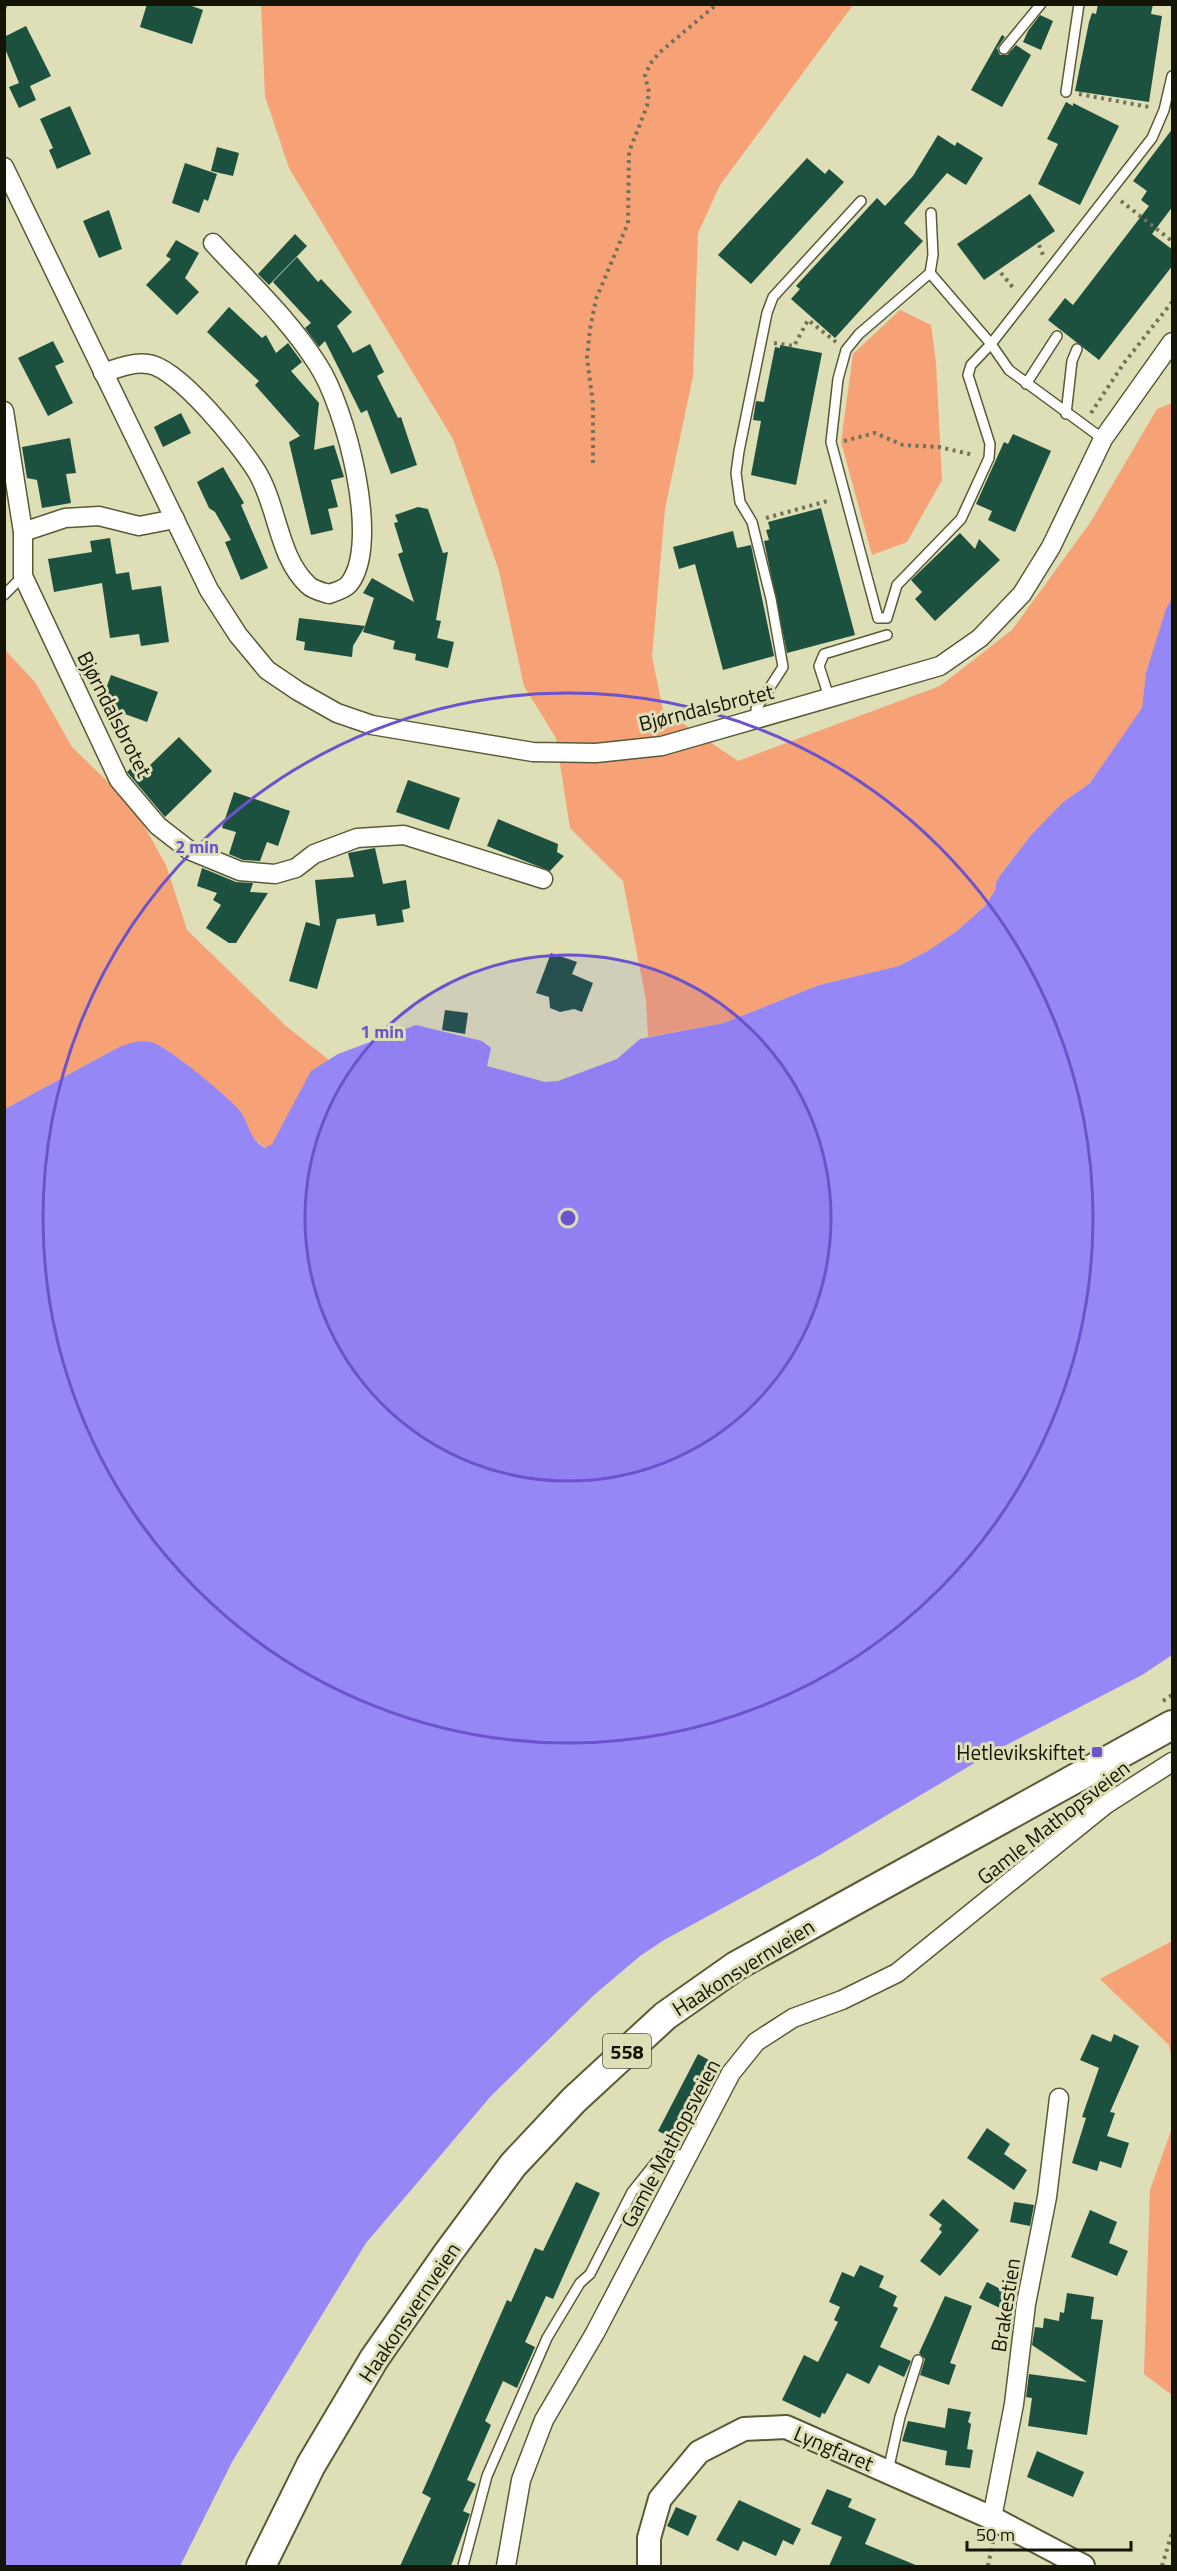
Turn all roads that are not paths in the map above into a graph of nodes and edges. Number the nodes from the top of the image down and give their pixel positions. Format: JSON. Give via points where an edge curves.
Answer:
{"nodes":[{"id":1,"x":1041,"y":4,"type":"edge"},
{"id":2,"x":1079,"y":4,"type":"edge"},
{"id":3,"x":1004,"y":49,"type":"dead end"},
{"id":4,"x":1173,"y":76,"type":"edge"},
{"id":5,"x":1066,"y":92,"type":"road end"},
{"id":6,"x":4,"y":167,"type":"edge"},
{"id":7,"x":861,"y":201,"type":"dead end"},
{"id":8,"x":931,"y":213,"type":"dead end"},
{"id":9,"x":213,"y":243,"type":"dead end"},
{"id":10,"x":930,"y":273,"type":"junction"},
{"id":11,"x":1057,"y":336,"type":"dead end"},
{"id":12,"x":1173,"y":342,"type":"edge"},
{"id":13,"x":991,"y":344,"type":"junction"},
{"id":14,"x":1077,"y":349,"type":"dead end"},
{"id":15,"x":103,"y":373,"type":"junction"},
{"id":16,"x":1026,"y":384,"type":"junction"},
{"id":17,"x":4,"y":411,"type":"edge"},
{"id":18,"x":1066,"y":414,"type":"junction"},
{"id":19,"x":1103,"y":439,"type":"junction"},
{"id":20,"x":175,"y":519,"type":"junction"},
{"id":21,"x":23,"y":532,"type":"junction"},
{"id":22,"x":23,"y":576,"type":"junction"},
{"id":23,"x":4,"y":595,"type":"edge"},
{"id":24,"x":887,"y":635,"type":"dead end"},
{"id":25,"x":829,"y":698,"type":"junction"},
{"id":26,"x":758,"y":719,"type":"junction"},
{"id":27,"x":543,"y":879,"type":"dead end"},
{"id":28,"x":1163,"y":1716,"type":"edge"},
{"id":29,"x":1173,"y":1762,"type":"edge"},
{"id":30,"x":1059,"y":2098,"type":"dead end"},
{"id":31,"x":688,"y":2154,"type":"junction"},
{"id":32,"x":918,"y":2360,"type":"dead end"},
{"id":33,"x":888,"y":2471,"type":"junction"},
{"id":34,"x":992,"y":2518,"type":"junction"},
{"id":35,"x":261,"y":2566,"type":"edge"},
{"id":36,"x":463,"y":2566,"type":"edge"},
{"id":37,"x":506,"y":2566,"type":"edge"},
{"id":38,"x":649,"y":2566,"type":"edge"},
{"id":39,"x":1083,"y":2566,"type":"edge"}],
"edges":[{"from":1,"to":3,"type":"lane"},
{"from":2,"to":5,"type":"lane"},
{"from":4,"to":13,"type":"lane","via":[[1152,138]]},
{"from":6,"to":15,"type":"street","name":"Bjørndalsbrotet"},
{"from":7,"to":26,"type":"lane","via":[[773,297],[761,341],[736,473],[740,502],[752,522],[771,599],[783,667],[756,709]]},
{"from":8,"to":10,"type":"lane"},
{"from":9,"to":15,"type":"street","via":[[288,325],[319,366],[339,415],[356,469],[364,538],[358,570],[348,586],[329,594],[309,586],[293,566],[258,473],[216,417],[174,376],[151,364],[130,364]]},
{"from":10,"to":13,"type":"lane"},
{"from":10,"to":13,"type":"lane","via":[[859,334],[846,350],[838,379],[831,442],[878,618],[887,618],[897,585],[961,519],[989,458],[990,444],[968,375],[970,365]]},
{"from":11,"to":16,"type":"lane"},
{"from":12,"to":19,"type":"street","name":"Bjørndalsbrotet"},
{"from":13,"to":16,"type":"lane","via":[[1009,370]]},
{"from":14,"to":18,"type":"lane"},
{"from":15,"to":20,"type":"street","name":"Bjørndalsbrotet"},
{"from":16,"to":18,"type":"lane"},
{"from":17,"to":21,"type":"street","name":"Bjørndalsbrotet"},
{"from":18,"to":19,"type":"lane"},
{"from":19,"to":25,"type":"street","name":"Bjørndalsbrotet","via":[[1051,547],[1022,594],[980,638],[940,666]]},
{"from":20,"to":21,"type":"street","via":[[139,526],[99,516],[64,518]]},
{"from":20,"to":26,"type":"street","name":"Bjørndalsbrotet","via":[[209,590],[267,670],[337,713],[364,722],[533,752],[596,753],[662,746]]},
{"from":21,"to":22,"type":"street","name":"Bjørndalsbrotet"},
{"from":22,"to":23,"type":"lane"},
{"from":22,"to":27,"type":"street","name":"Bjørndalsbrotet","via":[[119,780],[158,826],[189,850],[240,871],[275,874],[357,838],[404,835]]},
{"from":24,"to":25,"type":"lane","via":[[824,654],[819,666]]},
{"from":25,"to":26,"type":"street","name":"Bjørndalsbrotet"},
{"from":28,"to":35,"type":"main road","name":"Haakonsvernveien","number":"558","via":[[747,1960],[665,2016],[574,2100],[513,2165],[374,2359],[317,2455]]},
{"from":29,"to":31,"type":"street","name":"Gamle Mathopsveien","via":[[1105,1805],[897,1973],[793,2018],[756,2042],[731,2073]]},
{"from":30,"to":34,"type":"street","name":"Brakestien","via":[[1014,2404]]},
{"from":31,"to":36,"type":"lane","via":[[660,2157],[632,2192],[590,2274],[580,2283],[547,2338],[487,2476]]},
{"from":31,"to":37,"type":"street","name":"Gamle Mathopsveien","via":[[596,2333],[544,2420],[520,2480]]},
{"from":32,"to":33,"type":"lane","name":"Lyngfaret"},
{"from":33,"to":34,"type":"street","name":"Lyngfaret"},
{"from":33,"to":38,"type":"street","name":"Lyngfaret","via":[[786,2427],[744,2429],[699,2452],[660,2499],[649,2538]]},
{"from":34,"to":39,"type":"street","name":"Lyngfaret"}]}
